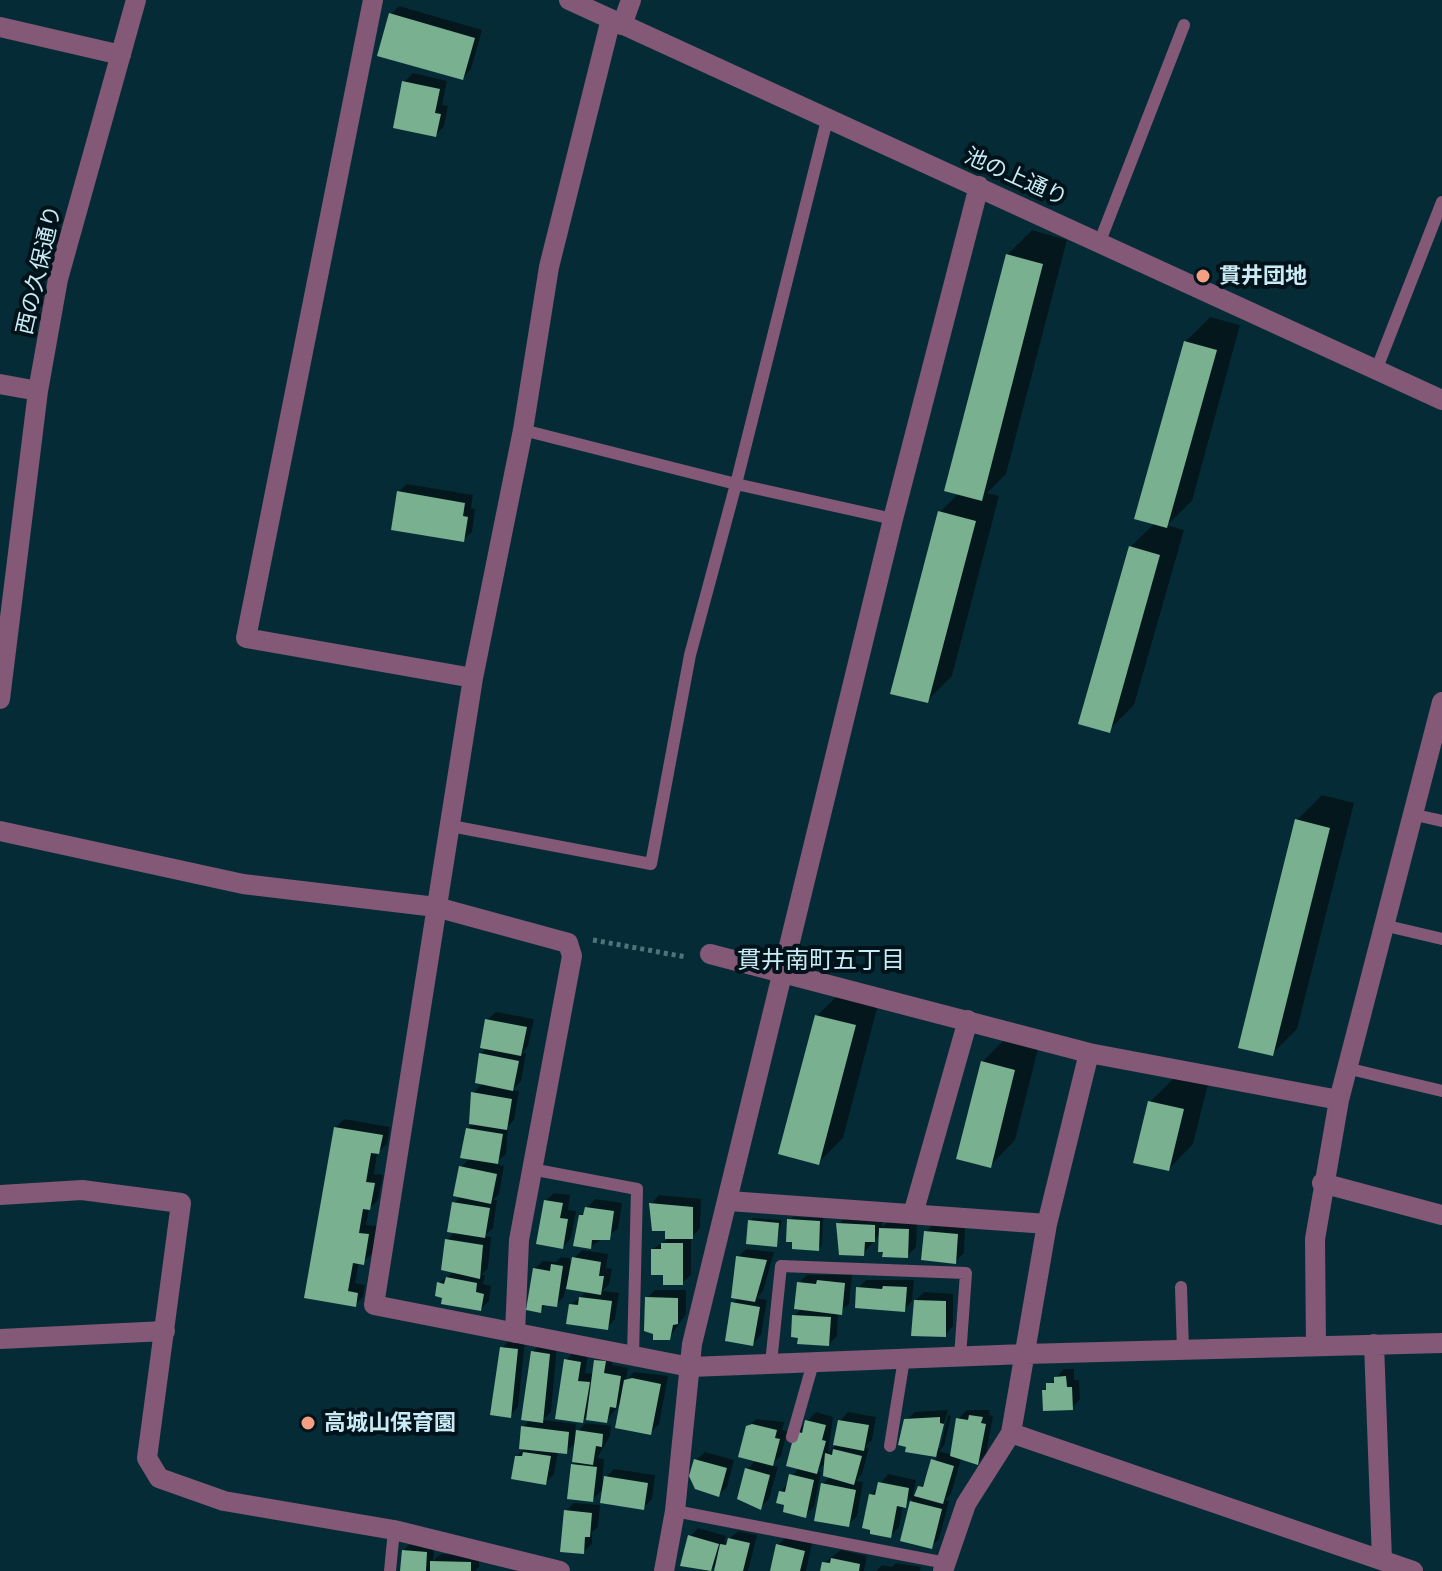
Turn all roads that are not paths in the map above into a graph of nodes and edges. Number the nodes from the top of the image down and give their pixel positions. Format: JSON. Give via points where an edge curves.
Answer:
{"nodes":[{"id":1,"x":136,"y":0,"type":"edge"},
{"id":2,"x":373,"y":0,"type":"edge"},
{"id":3,"x":569,"y":0,"type":"edge"},
{"id":4,"x":631,"y":0,"type":"edge"},
{"id":5,"x":616,"y":22,"type":"junction"},
{"id":6,"x":1184,"y":25,"type":"dead end"},
{"id":7,"x":0,"y":27,"type":"edge"},
{"id":8,"x":121,"y":55,"type":"junction"},
{"id":9,"x":827,"y":120,"type":"junction"},
{"id":10,"x":979,"y":186,"type":"junction"},
{"id":11,"x":1442,"y":202,"type":"edge"},
{"id":12,"x":1100,"y":241,"type":"junction"},
{"id":13,"x":1377,"y":368,"type":"junction"},
{"id":14,"x":0,"y":384,"type":"edge"},
{"id":15,"x":38,"y":391,"type":"junction"},
{"id":16,"x":1442,"y":400,"type":"edge"},
{"id":17,"x":523,"y":430,"type":"junction"},
{"id":18,"x":736,"y":484,"type":"junction"},
{"id":19,"x":893,"y":519,"type":"junction"},
{"id":20,"x":473,"y":678,"type":"junction"},
{"id":21,"x":0,"y":699,"type":"edge"},
{"id":22,"x":1442,"y":702,"type":"edge"},
{"id":23,"x":1411,"y":814,"type":"junction"},
{"id":24,"x":1442,"y":821,"type":"edge"},
{"id":25,"x":451,"y":826,"type":"junction"},
{"id":26,"x":0,"y":831,"type":"edge"},
{"id":27,"x":436,"y":907,"type":"junction"},
{"id":28,"x":1383,"y":925,"type":"junction"},
{"id":29,"x":1442,"y":939,"type":"edge"},
{"id":30,"x":710,"y":954,"type":"road end"},
{"id":31,"x":785,"y":971,"type":"junction"},
{"id":32,"x":968,"y":1020,"type":"junction"},
{"id":33,"x":1089,"y":1053,"type":"junction"},
{"id":34,"x":1346,"y":1068,"type":"junction"},
{"id":35,"x":1442,"y":1091,"type":"edge"},
{"id":36,"x":1339,"y":1100,"type":"junction"},
{"id":37,"x":531,"y":1169,"type":"junction"},
{"id":38,"x":1322,"y":1183,"type":"junction"},
{"id":39,"x":0,"y":1195,"type":"edge"},
{"id":40,"x":729,"y":1201,"type":"junction"},
{"id":41,"x":913,"y":1214,"type":"junction"},
{"id":42,"x":1442,"y":1215,"type":"edge"},
{"id":43,"x":1047,"y":1224,"type":"junction"},
{"id":44,"x":1181,"y":1287,"type":"dead end"},
{"id":45,"x":165,"y":1331,"type":"junction"},
{"id":46,"x":515,"y":1333,"type":"junction"},
{"id":47,"x":0,"y":1339,"type":"edge"},
{"id":48,"x":1442,"y":1343,"type":"edge"},
{"id":49,"x":1374,"y":1344,"type":"junction"},
{"id":50,"x":1316,"y":1346,"type":"junction"},
{"id":51,"x":1183,"y":1350,"type":"junction"},
{"id":52,"x":1025,"y":1354,"type":"junction"},
{"id":53,"x":633,"y":1356,"type":"junction"},
{"id":54,"x":960,"y":1357,"type":"junction"},
{"id":55,"x":904,"y":1359,"type":"junction"},
{"id":56,"x":771,"y":1363,"type":"junction"},
{"id":57,"x":813,"y":1363,"type":"junction"},
{"id":58,"x":690,"y":1367,"type":"junction"},
{"id":59,"x":1011,"y":1433,"type":"junction"},
{"id":60,"x":792,"y":1437,"type":"dead end"},
{"id":61,"x":890,"y":1446,"type":"dead end"},
{"id":62,"x":675,"y":1511,"type":"junction"},
{"id":63,"x":394,"y":1530,"type":"junction"},
{"id":64,"x":1382,"y":1560,"type":"junction"},
{"id":65,"x":492,"y":1562,"type":"edge"},
{"id":66,"x":944,"y":1567,"type":"edge"},
{"id":67,"x":390,"y":1571,"type":"edge"},
{"id":68,"x":560,"y":1571,"type":"edge"},
{"id":69,"x":664,"y":1571,"type":"edge"},
{"id":70,"x":1413,"y":1571,"type":"edge"}],
"edges":[{"from":1,"to":8,"type":"street","name":"西の久保通り"},
{"from":2,"to":20,"type":"street","via":[[246,638]]},
{"from":3,"to":5,"type":"street","name":"池の上通り"},
{"from":4,"to":5,"type":"street"},
{"from":5,"to":9,"type":"street","name":"池の上通り"},
{"from":5,"to":17,"type":"street","via":[[549,267]]},
{"from":6,"to":12,"type":"lane"},
{"from":7,"to":8,"type":"street"},
{"from":8,"to":15,"type":"street","name":"西の久保通り","via":[[58,279]]},
{"from":9,"to":10,"type":"street","name":"池の上通り"},
{"from":9,"to":18,"type":"lane"},
{"from":10,"to":12,"type":"street","name":"池の上通り"},
{"from":10,"to":19,"type":"street"},
{"from":11,"to":13,"type":"lane"},
{"from":12,"to":13,"type":"street","name":"池の上通り"},
{"from":13,"to":16,"type":"street","name":"池の上通り"},
{"from":14,"to":15,"type":"street"},
{"from":15,"to":21,"type":"street","name":"西の久保通り"},
{"from":17,"to":18,"type":"lane"},
{"from":17,"to":20,"type":"street"},
{"from":18,"to":19,"type":"lane"},
{"from":18,"to":25,"type":"lane","via":[[690,655],[651,864]]},
{"from":19,"to":31,"type":"street"},
{"from":20,"to":25,"type":"street"},
{"from":22,"to":23,"type":"street"},
{"from":23,"to":24,"type":"lane"},
{"from":23,"to":28,"type":"street"},
{"from":25,"to":27,"type":"street"},
{"from":26,"to":27,"type":"street","via":[[243,884]]},
{"from":27,"to":37,"type":"street","via":[[568,943],[572,956],[556,1056]]},
{"from":27,"to":46,"type":"street","via":[[374,1305]]},
{"from":28,"to":29,"type":"lane"},
{"from":28,"to":34,"type":"street"},
{"from":30,"to":31,"type":"street"},
{"from":31,"to":32,"type":"street"},
{"from":31,"to":40,"type":"street"},
{"from":32,"to":33,"type":"street"},
{"from":32,"to":41,"type":"street"},
{"from":33,"to":36,"type":"street"},
{"from":33,"to":43,"type":"street"},
{"from":34,"to":35,"type":"lane"},
{"from":34,"to":36,"type":"street"},
{"from":36,"to":38,"type":"street"},
{"from":37,"to":46,"type":"street","via":[[519,1240]]},
{"from":37,"to":53,"type":"lane","via":[[637,1189]]},
{"from":38,"to":42,"type":"street"},
{"from":38,"to":50,"type":"street","via":[[1315,1239]]},
{"from":39,"to":45,"type":"street","via":[[82,1190],[181,1203]]},
{"from":40,"to":41,"type":"street"},
{"from":40,"to":58,"type":"street"},
{"from":41,"to":43,"type":"street"},
{"from":43,"to":52,"type":"street"},
{"from":44,"to":51,"type":"lane"},
{"from":45,"to":47,"type":"street"},
{"from":45,"to":63,"type":"street","via":[[147,1458],[159,1478],[224,1501]]},
{"from":46,"to":53,"type":"street"},
{"from":48,"to":49,"type":"street"},
{"from":49,"to":50,"type":"street"},
{"from":49,"to":64,"type":"street"},
{"from":50,"to":51,"type":"street"},
{"from":51,"to":52,"type":"street"},
{"from":52,"to":54,"type":"street"},
{"from":52,"to":59,"type":"street"},
{"from":53,"to":58,"type":"street"},
{"from":54,"to":55,"type":"street"},
{"from":54,"to":56,"type":"lane","via":[[966,1273],[781,1266]]},
{"from":55,"to":57,"type":"street"},
{"from":55,"to":61,"type":"lane"},
{"from":56,"to":57,"type":"street"},
{"from":56,"to":58,"type":"street"},
{"from":57,"to":60,"type":"lane"},
{"from":58,"to":62,"type":"street"},
{"from":59,"to":64,"type":"street"},
{"from":59,"to":66,"type":"street","via":[[966,1504]]},
{"from":62,"to":66,"type":"lane"},
{"from":62,"to":69,"type":"street"},
{"from":63,"to":65,"type":"street"},
{"from":63,"to":67,"type":"lane"},
{"from":64,"to":70,"type":"street"},
{"from":65,"to":68,"type":"street"}]}
